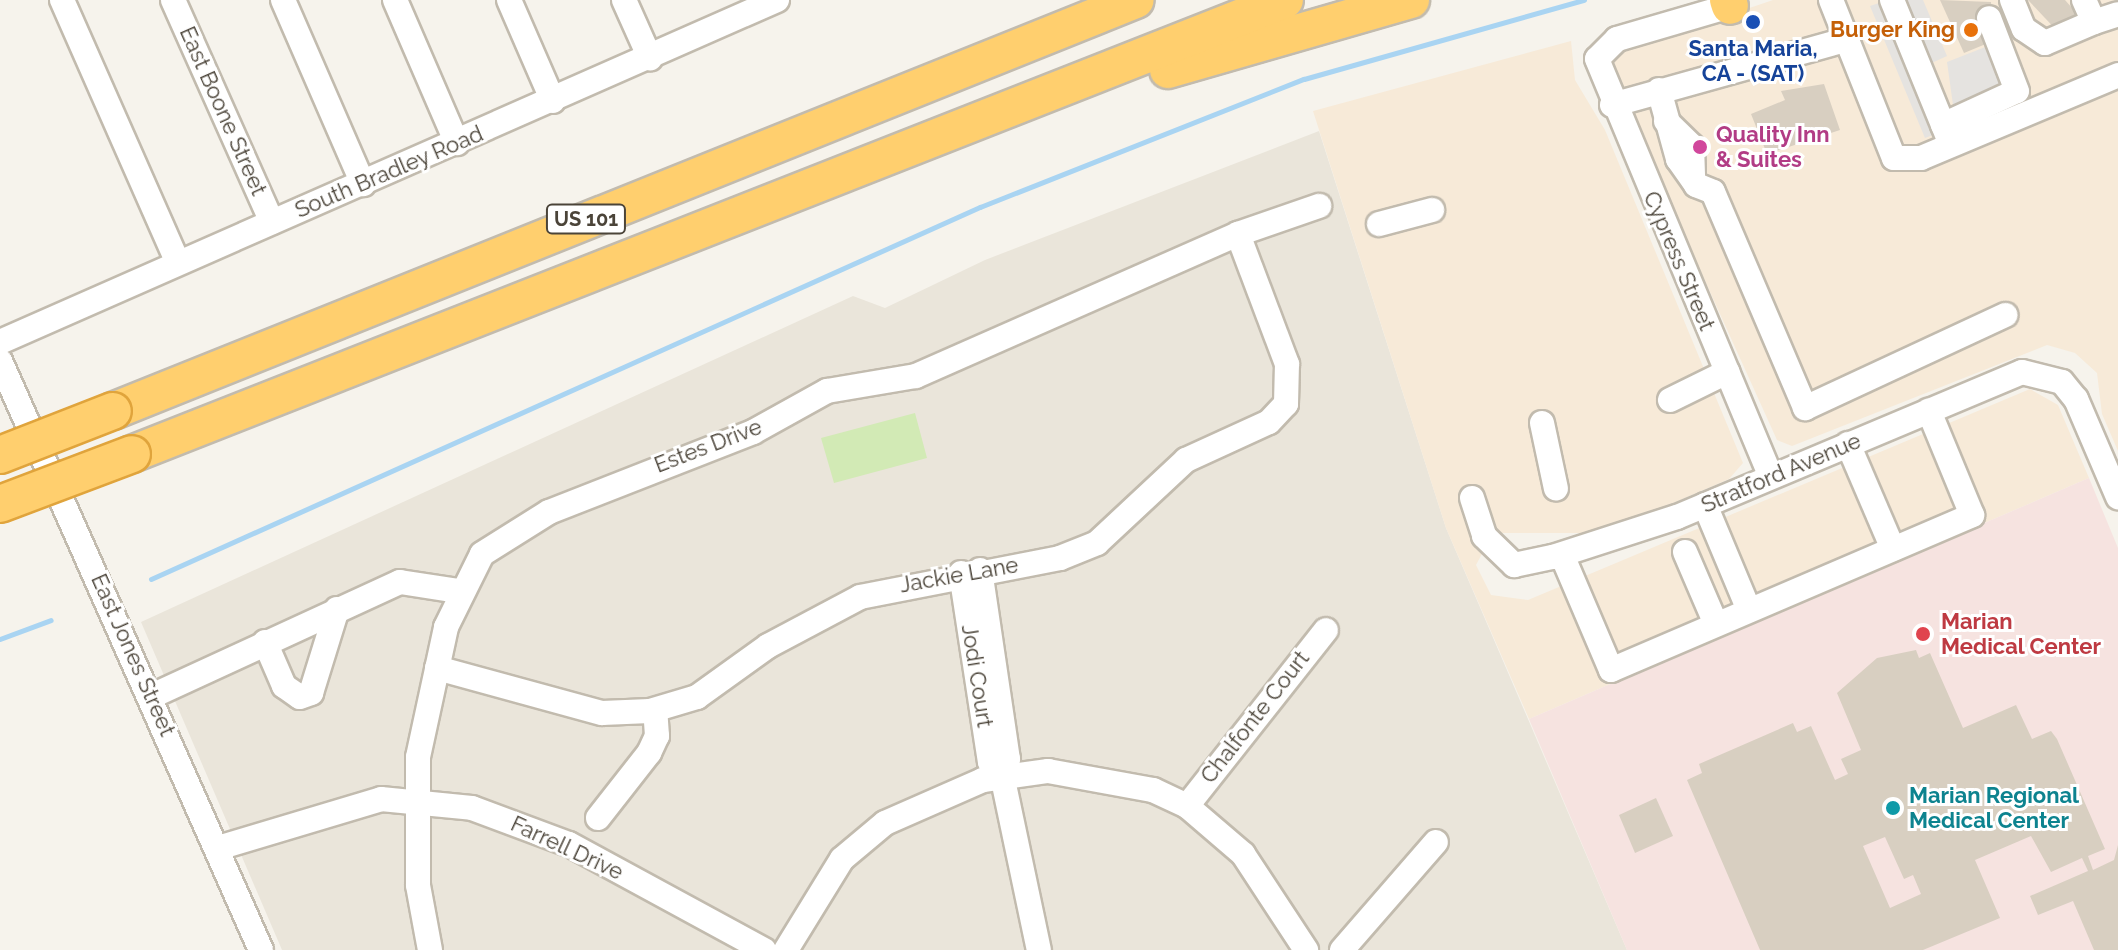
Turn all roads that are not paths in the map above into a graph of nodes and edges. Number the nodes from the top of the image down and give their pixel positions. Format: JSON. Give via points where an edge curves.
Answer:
{"nodes":[{"id":1,"x":62,"y":0,"type":"edge"},
{"id":2,"x":173,"y":0,"type":"edge"},
{"id":3,"x":283,"y":0,"type":"edge"},
{"id":4,"x":395,"y":0,"type":"edge"},
{"id":5,"x":509,"y":0,"type":"edge"},
{"id":6,"x":624,"y":0,"type":"edge"},
{"id":7,"x":777,"y":0,"type":"edge"},
{"id":8,"x":1121,"y":0,"type":"edge"},
{"id":9,"x":1136,"y":0,"type":"edge"},
{"id":10,"x":1285,"y":0,"type":"edge"},
{"id":11,"x":1411,"y":0,"type":"edge"},
{"id":12,"x":1831,"y":0,"type":"edge"},
{"id":13,"x":1892,"y":0,"type":"edge"},
{"id":14,"x":2012,"y":0,"type":"edge"},
{"id":15,"x":2084,"y":0,"type":"edge"},
{"id":16,"x":1729,"y":3,"type":"edge"},
{"id":17,"x":1986,"y":7,"type":"edge"},
{"id":18,"x":734,"y":9,"type":"edge"},
{"id":19,"x":2107,"y":13,"type":"edge"},
{"id":20,"x":1061,"y":29,"type":"junction"},
{"id":21,"x":1845,"y":40,"type":"junction"},
{"id":22,"x":650,"y":58,"type":"junction"},
{"id":23,"x":2118,"y":75,"type":"edge"},
{"id":24,"x":1659,"y":90,"type":"junction"},
{"id":25,"x":553,"y":101,"type":"junction"},
{"id":26,"x":1039,"y":103,"type":"junction"},
{"id":27,"x":1612,"y":105,"type":"junction"},
{"id":28,"x":1947,"y":135,"type":"junction"},
{"id":29,"x":457,"y":143,"type":"junction"},
{"id":30,"x":363,"y":184,"type":"junction"},
{"id":31,"x":1319,"y":206,"type":"dead end"},
{"id":32,"x":1432,"y":210,"type":"dead end"},
{"id":33,"x":272,"y":222,"type":"junction"},
{"id":34,"x":1379,"y":224,"type":"dead end"},
{"id":35,"x":1238,"y":234,"type":"junction"},
{"id":36,"x":178,"y":263,"type":"junction"},
{"id":37,"x":2005,"y":315,"type":"dead end"},
{"id":38,"x":0,"y":342,"type":"edge"},
{"id":39,"x":0,"y":361,"type":"edge"},
{"id":40,"x":1727,"y":372,"type":"junction"},
{"id":41,"x":1670,"y":400,"type":"dead end"},
{"id":42,"x":1929,"y":411,"type":"junction"},
{"id":43,"x":1542,"y":423,"type":"dead end"},
{"id":44,"x":1848,"y":444,"type":"junction"},
{"id":45,"x":2108,"y":447,"type":"edge"},
{"id":46,"x":0,"y":455,"type":"edge"},
{"id":47,"x":1771,"y":476,"type":"junction"},
{"id":48,"x":1556,"y":489,"type":"dead end"},
{"id":49,"x":2118,"y":497,"type":"edge"},
{"id":50,"x":1472,"y":498,"type":"dead end"},
{"id":51,"x":0,"y":504,"type":"edge"},
{"id":52,"x":1705,"y":505,"type":"junction"},
{"id":53,"x":1893,"y":549,"type":"junction"},
{"id":54,"x":1685,"y":552,"type":"dead end"},
{"id":55,"x":1562,"y":555,"type":"junction"},
{"id":56,"x":971,"y":571,"type":"junction"},
{"id":57,"x":459,"y":591,"type":"junction"},
{"id":58,"x":337,"y":609,"type":"junction"},
{"id":59,"x":1749,"y":610,"type":"junction"},
{"id":60,"x":1716,"y":624,"type":"junction"},
{"id":61,"x":1326,"y":630,"type":"dead end"},
{"id":62,"x":265,"y":642,"type":"junction"},
{"id":63,"x":437,"y":668,"type":"junction"},
{"id":64,"x":152,"y":696,"type":"junction"},
{"id":65,"x":655,"y":710,"type":"junction"},
{"id":66,"x":1002,"y":775,"type":"junction"},
{"id":67,"x":414,"y":800,"type":"junction"},
{"id":68,"x":1187,"y":806,"type":"junction"},
{"id":69,"x":598,"y":818,"type":"dead end"},
{"id":70,"x":1436,"y":842,"type":"dead end"},
{"id":71,"x":218,"y":848,"type":"junction"},
{"id":72,"x":261,"y":950,"type":"edge"},
{"id":73,"x":430,"y":950,"type":"edge"},
{"id":74,"x":764,"y":950,"type":"edge"},
{"id":75,"x":786,"y":950,"type":"edge"},
{"id":76,"x":1039,"y":950,"type":"edge"},
{"id":77,"x":1306,"y":950,"type":"edge"},
{"id":78,"x":1342,"y":950,"type":"edge"}],
"edges":[{"from":1,"to":36,"type":"street"},
{"from":2,"to":33,"type":"street","name":"East Boone Street"},
{"from":3,"to":30,"type":"street"},
{"from":4,"to":29,"type":"street"},
{"from":5,"to":25,"type":"street"},
{"from":6,"to":22,"type":"street"},
{"from":7,"to":18,"type":"street","name":"South Bradley Road"},
{"from":8,"to":20,"type":"highway"},
{"from":9,"to":20,"type":"highway","number":"US 101"},
{"from":10,"to":26,"type":"highway","number":"US 101"},
{"from":11,"to":26,"type":"highway"},
{"from":12,"to":21,"type":"street"},
{"from":13,"to":28,"type":"street"},
{"from":14,"to":19,"type":"street","via":[[2024,29],[2045,43]]},
{"from":15,"to":19,"type":"street"},
{"from":16,"to":27,"type":"street","name":"Cypress Street","via":[[1605,46],[1598,68]]},
{"from":17,"to":28,"type":"street","via":[[2017,91]]},
{"from":18,"to":22,"type":"street","name":"South Bradley Road"},
{"from":20,"to":46,"type":"highway","number":"US 101","bridge":true},
{"from":21,"to":24,"type":"street"},
{"from":21,"to":28,"type":"street","via":[[1894,158],[1921,158]]},
{"from":22,"to":25,"type":"street","name":"South Bradley Road"},
{"from":23,"to":28,"type":"street"},
{"from":24,"to":27,"type":"street"},
{"from":24,"to":37,"type":"street","via":[[1664,120],[1693,180],[1713,192],[1805,408]]},
{"from":25,"to":29,"type":"street","name":"South Bradley Road"},
{"from":26,"to":51,"type":"highway","number":"US 101","bridge":true},
{"from":27,"to":40,"type":"street","name":"Cypress Street"},
{"from":29,"to":30,"type":"street","name":"South Bradley Road"},
{"from":30,"to":33,"type":"street","name":"South Bradley Road"},
{"from":31,"to":35,"type":"street","name":"Estes Drive"},
{"from":32,"to":34,"type":"street"},
{"from":33,"to":36,"type":"street","name":"South Bradley Road"},
{"from":35,"to":56,"type":"street","name":"Jackie Lane","via":[[1287,364],[1291,388],[1279,415],[1186,460],[1097,543],[1060,558]]},
{"from":35,"to":57,"type":"street","name":"Estes Drive","via":[[916,376],[827,391],[753,432],[549,512],[482,554]]},
{"from":36,"to":38,"type":"street","name":"South Bradley Road"},
{"from":39,"to":64,"type":"street","name":"East Jones Street"},
{"from":40,"to":41,"type":"street"},
{"from":40,"to":47,"type":"street","name":"Cypress Street"},
{"from":42,"to":44,"type":"street","name":"Stratford Avenue"},
{"from":42,"to":45,"type":"street","name":"Stratford Avenue","via":[[2022,372],[2043,373],[2076,399]]},
{"from":42,"to":53,"type":"street","via":[[1972,515]]},
{"from":43,"to":48,"type":"street"},
{"from":44,"to":47,"type":"street","name":"Stratford Avenue"},
{"from":44,"to":53,"type":"street"},
{"from":45,"to":49,"type":"street"},
{"from":47,"to":52,"type":"street","name":"Stratford Avenue"},
{"from":50,"to":55,"type":"street","name":"Stratford Avenue","via":[[1484,536],[1514,565]]},
{"from":52,"to":55,"type":"street","name":"Stratford Avenue"},
{"from":52,"to":59,"type":"street"},
{"from":53,"to":59,"type":"street"},
{"from":54,"to":60,"type":"street"},
{"from":55,"to":60,"type":"street","via":[[1611,670]]},
{"from":56,"to":65,"type":"street","name":"Jackie Lane","via":[[860,597],[768,646],[697,697]]},
{"from":56,"to":66,"type":"street","name":"Jodi Court","via":[[1008,759]]},
{"from":57,"to":58,"type":"street","via":[[400,582]]},
{"from":57,"to":63,"type":"street","name":"Estes Drive"},
{"from":58,"to":62,"type":"street"},
{"from":58,"to":62,"type":"street","via":[[311,693],[300,697],[284,686]]},
{"from":59,"to":60,"type":"street"},
{"from":61,"to":68,"type":"street","name":"Chalfonte Court"},
{"from":62,"to":64,"type":"street"},
{"from":63,"to":65,"type":"street","name":"Jackie Lane","via":[[602,713]]},
{"from":63,"to":67,"type":"street","name":"Estes Drive"},
{"from":64,"to":71,"type":"street","name":"East Jones Street"},
{"from":65,"to":69,"type":"street","via":[[657,736],[649,753]]},
{"from":66,"to":68,"type":"street","via":[[1075,773]]},
{"from":66,"to":75,"type":"street","via":[[885,823],[842,859]]},
{"from":66,"to":76,"type":"street","name":"Jodi Court"},
{"from":67,"to":71,"type":"street","name":"Farrell Drive","via":[[348,806]]},
{"from":67,"to":73,"type":"street","name":"Estes Drive"},
{"from":67,"to":74,"type":"street","name":"Farrell Drive","via":[[522,823]]},
{"from":68,"to":77,"type":"street","via":[[1243,854]]},
{"from":70,"to":78,"type":"street"},
{"from":71,"to":72,"type":"street","name":"East Jones Street"}]}
